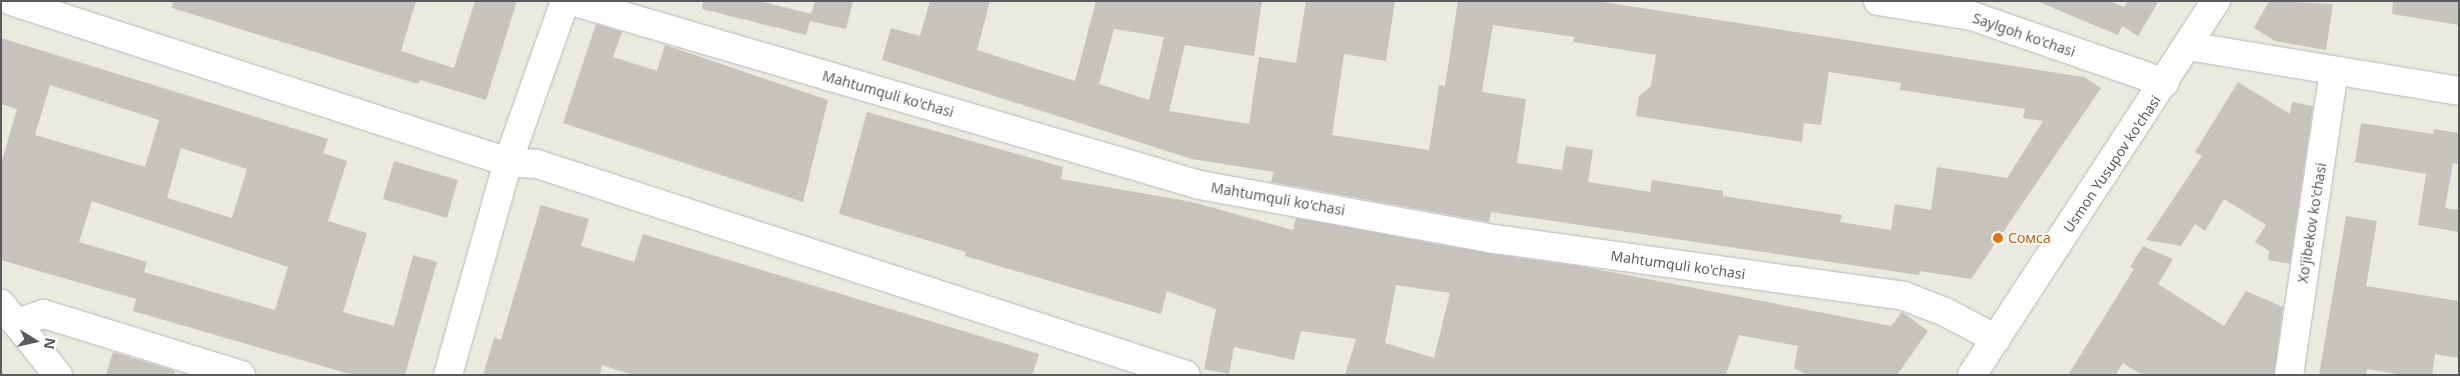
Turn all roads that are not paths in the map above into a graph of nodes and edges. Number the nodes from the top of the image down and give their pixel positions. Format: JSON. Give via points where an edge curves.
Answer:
{"nodes":[{"id":1,"x":12,"y":1,"type":"edge"},
{"id":2,"x":565,"y":1,"type":"edge"},
{"id":3,"x":572,"y":1,"type":"edge"},
{"id":4,"x":1878,"y":1,"type":"edge"},
{"id":5,"x":2216,"y":1,"type":"edge"},
{"id":6,"x":2188,"y":46,"type":"junction"},
{"id":7,"x":2334,"y":72,"type":"junction"},
{"id":8,"x":2166,"y":83,"type":"junction"},
{"id":9,"x":2459,"y":91,"type":"edge"},
{"id":10,"x":508,"y":162,"type":"junction"},
{"id":11,"x":9,"y":313,"type":"edge"},
{"id":12,"x":1996,"y":339,"type":"junction"},
{"id":13,"x":58,"y":375,"type":"edge"},
{"id":14,"x":241,"y":375,"type":"edge"},
{"id":15,"x":448,"y":375,"type":"edge"},
{"id":16,"x":1186,"y":375,"type":"edge"},
{"id":17,"x":1972,"y":375,"type":"edge"},
{"id":18,"x":2289,"y":375,"type":"edge"}],
"edges":[{"from":1,"to":10,"type":"street"},
{"from":2,"to":10,"type":"street"},
{"from":3,"to":12,"type":"street","name":"Mahtumquli ko'chasi","via":[[1200,185],[1495,240],[1904,296],[1945,312]]},
{"from":4,"to":8,"type":"street","name":"Saylgoh ko'chasi","via":[[1972,16]]},
{"from":5,"to":6,"type":"street","name":"Usmon Yusupov ko'chasi"},
{"from":6,"to":7,"type":"street"},
{"from":6,"to":8,"type":"street","name":"Usmon Yusupov ko'chasi"},
{"from":7,"to":9,"type":"street"},
{"from":7,"to":18,"type":"street","name":"Xo'jibekov ko'chasi"},
{"from":8,"to":12,"type":"street","name":"Usmon Yusupov ko'chasi"},
{"from":10,"to":15,"type":"street"},
{"from":10,"to":16,"type":"street","via":[[538,164]]},
{"from":11,"to":13,"type":"street"},
{"from":11,"to":14,"type":"street","via":[[44,314]]},
{"from":12,"to":17,"type":"street","name":"Usmon Yusupov ko'chasi"}]}
